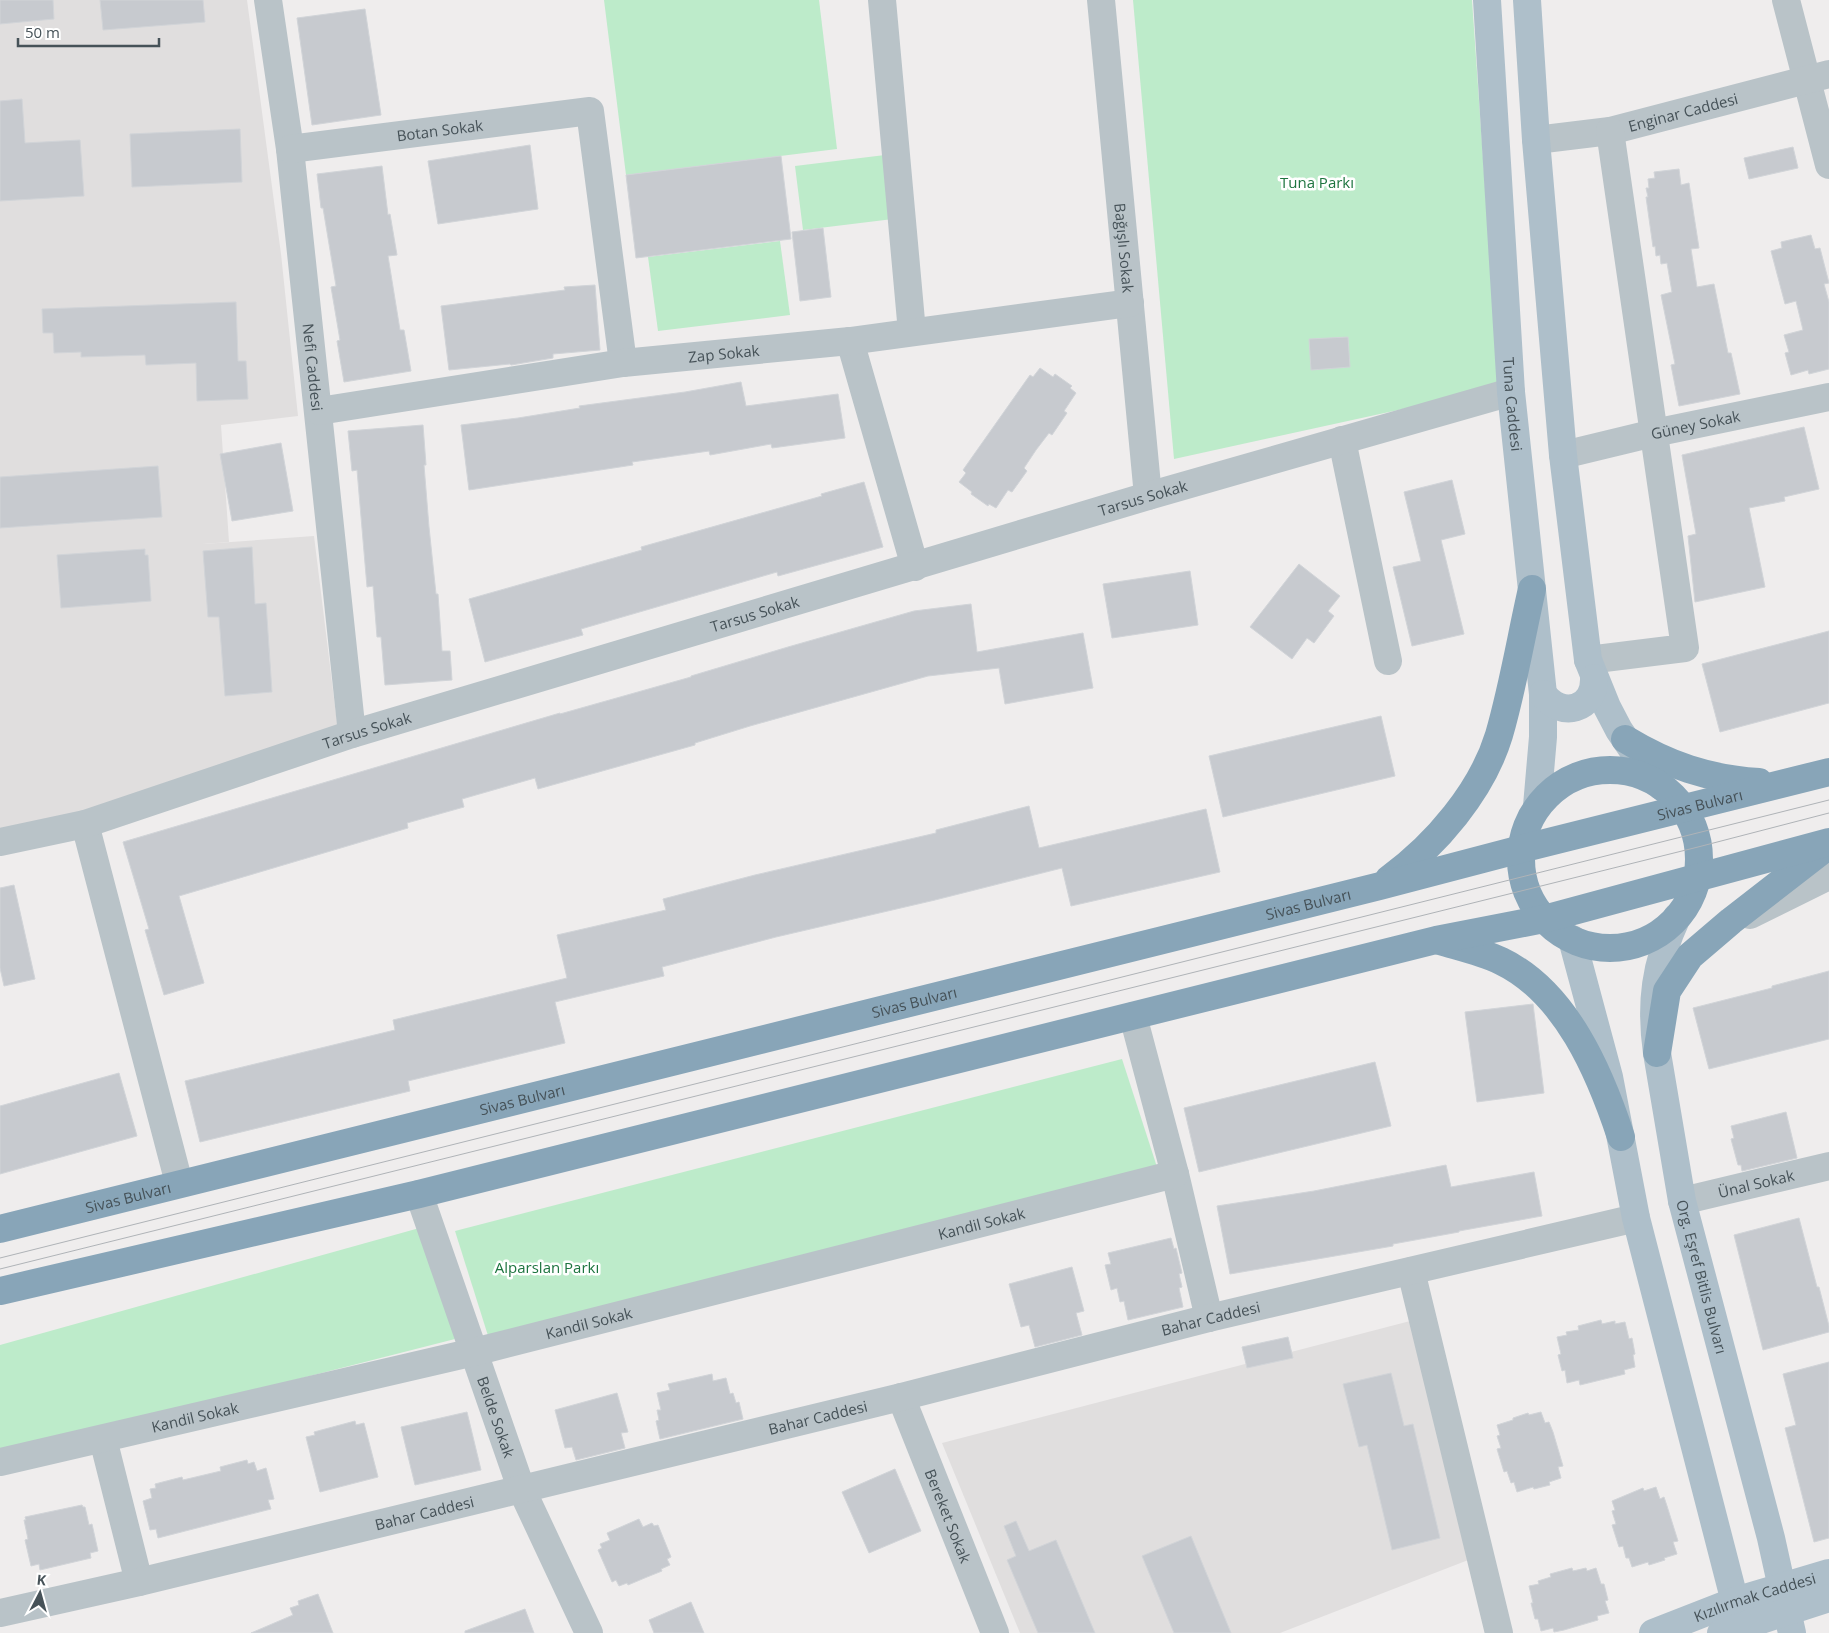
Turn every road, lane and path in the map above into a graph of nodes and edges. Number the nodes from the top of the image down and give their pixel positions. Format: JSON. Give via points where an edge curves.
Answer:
{"nodes":[{"id":1,"x":268,"y":0,"type":"edge"},
{"id":2,"x":882,"y":0,"type":"edge"},
{"id":3,"x":1101,"y":0,"type":"edge"},
{"id":4,"x":1487,"y":0,"type":"edge"},
{"id":5,"x":1527,"y":0,"type":"edge"},
{"id":6,"x":1786,"y":0,"type":"edge"},
{"id":7,"x":1818,"y":77,"type":"edge"},
{"id":8,"x":1610,"y":132,"type":"junction"},
{"id":9,"x":1536,"y":140,"type":"junction"},
{"id":10,"x":290,"y":149,"type":"junction"},
{"id":11,"x":1829,"y":165,"type":"edge"},
{"id":12,"x":1130,"y":303,"type":"junction"},
{"id":13,"x":912,"y":332,"type":"junction"},
{"id":14,"x":850,"y":341,"type":"junction"},
{"id":15,"x":623,"y":362,"type":"junction"},
{"id":16,"x":1512,"y":392,"type":"junction"},
{"id":17,"x":1829,"y":397,"type":"edge"},
{"id":18,"x":319,"y":411,"type":"junction"},
{"id":19,"x":1654,"y":433,"type":"junction"},
{"id":20,"x":1342,"y":440,"type":"junction"},
{"id":21,"x":1563,"y":455,"type":"junction"},
{"id":22,"x":1148,"y":496,"type":"junction"},
{"id":23,"x":915,"y":567,"type":"junction"},
{"id":24,"x":1532,"y":589,"type":"junction"},
{"id":25,"x":1388,"y":661,"type":"dead end"},
{"id":26,"x":1591,"y":669,"type":"junction"},
{"id":27,"x":1543,"y":694,"type":"junction"},
{"id":28,"x":352,"y":734,"type":"junction"},
{"id":29,"x":1625,"y":739,"type":"junction"},
{"id":30,"x":1829,"y":772,"type":"edge"},
{"id":31,"x":1790,"y":781,"type":"junction"},
{"id":32,"x":1661,"y":786,"type":"junction"},
{"id":33,"x":1537,"y":806,"type":"junction"},
{"id":34,"x":1683,"y":808,"type":"junction"},
{"id":35,"x":85,"y":824,"type":"junction"},
{"id":36,"x":0,"y":842,"type":"edge"},
{"id":37,"x":1829,"y":844,"type":"edge"},
{"id":38,"x":1521,"y":849,"type":"junction"},
{"id":39,"x":1829,"y":876,"type":"edge"},
{"id":40,"x":1697,"y":878,"type":"junction"},
{"id":41,"x":1380,"y":886,"type":"junction"},
{"id":42,"x":1677,"y":917,"type":"junction"},
{"id":43,"x":1544,"y":919,"type":"junction"},
{"id":44,"x":1720,"y":930,"type":"junction"},
{"id":45,"x":1572,"y":939,"type":"junction"},
{"id":46,"x":1436,"y":940,"type":"junction"},
{"id":47,"x":1133,"y":1016,"type":"junction"},
{"id":48,"x":1656,"y":1053,"type":"junction"},
{"id":49,"x":1621,"y":1137,"type":"junction"},
{"id":50,"x":1829,"y":1166,"type":"edge"},
{"id":51,"x":1174,"y":1174,"type":"junction"},
{"id":52,"x":179,"y":1183,"type":"junction"},
{"id":53,"x":419,"y":1194,"type":"junction"},
{"id":54,"x":1682,"y":1201,"type":"junction"},
{"id":55,"x":1636,"y":1218,"type":"junction"},
{"id":56,"x":0,"y":1229,"type":"edge"},
{"id":57,"x":1411,"y":1271,"type":"junction"},
{"id":58,"x":0,"y":1291,"type":"edge"},
{"id":59,"x":1209,"y":1318,"type":"junction"},
{"id":60,"x":474,"y":1352,"type":"junction"},
{"id":61,"x":901,"y":1397,"type":"junction"},
{"id":62,"x":104,"y":1439,"type":"junction"},
{"id":63,"x":0,"y":1462,"type":"edge"},
{"id":64,"x":521,"y":1488,"type":"junction"},
{"id":65,"x":1829,"y":1573,"type":"edge"},
{"id":66,"x":139,"y":1582,"type":"junction"},
{"id":67,"x":1829,"y":1598,"type":"edge"},
{"id":68,"x":1787,"y":1610,"type":"edge"},
{"id":69,"x":0,"y":1613,"type":"edge"},
{"id":70,"x":1735,"y":1623,"type":"edge"},
{"id":71,"x":589,"y":1633,"type":"edge"},
{"id":72,"x":995,"y":1633,"type":"edge"},
{"id":73,"x":1499,"y":1633,"type":"edge"},
{"id":74,"x":1653,"y":1633,"type":"edge"}],
"edges":[{"from":1,"to":10,"type":"street","name":"Nefi Caddesi"},
{"from":2,"to":13,"type":"street"},
{"from":3,"to":12,"type":"street","name":"Bağışlı Sokak"},
{"from":4,"to":16,"type":"main road","name":"Tuna Caddesi"},
{"from":5,"to":9,"type":"main road"},
{"from":6,"to":7,"type":"street"},
{"from":7,"to":8,"type":"street","name":"Enginar Caddesi"},
{"from":7,"to":11,"type":"street"},
{"from":8,"to":9,"type":"street","name":"Enginar Caddesi"},
{"from":8,"to":19,"type":"street"},
{"from":9,"to":21,"type":"main road"},
{"from":10,"to":15,"type":"street","name":"Botan Sokak","via":[[590,111]]},
{"from":10,"to":18,"type":"street","name":"Nefi Caddesi"},
{"from":12,"to":13,"type":"street","name":"Zap Sokak"},
{"from":12,"to":22,"type":"street","name":"Bağışlı Sokak"},
{"from":13,"to":14,"type":"street","name":"Zap Sokak"},
{"from":14,"to":15,"type":"street","name":"Zap Sokak"},
{"from":14,"to":23,"type":"street"},
{"from":15,"to":18,"type":"street","name":"Zap Sokak"},
{"from":16,"to":20,"type":"street","name":"Tarsus Sokak"},
{"from":16,"to":24,"type":"main road","name":"Tuna Caddesi"},
{"from":17,"to":19,"type":"street","name":"Güney Sokak"},
{"from":18,"to":28,"type":"street","name":"Nefi Caddesi"},
{"from":19,"to":21,"type":"street","name":"Güney Sokak"},
{"from":19,"to":26,"type":"street","via":[[1685,648]]},
{"from":20,"to":22,"type":"street","name":"Tarsus Sokak"},
{"from":20,"to":25,"type":"street"},
{"from":21,"to":26,"type":"main road"},
{"from":22,"to":23,"type":"street","name":"Tarsus Sokak"},
{"from":23,"to":28,"type":"street","name":"Tarsus Sokak"},
{"from":24,"to":27,"type":"main road","name":"Tuna Caddesi"},
{"from":24,"to":41,"type":"highway","via":[[1498,736],[1489,760],[1445,828],[1411,862]]},
{"from":26,"to":27,"type":"main road","via":[[1594,685],[1589,698],[1578,707],[1554,706]]},
{"from":26,"to":29,"type":"main road"},
{"from":27,"to":33,"type":"main road","name":"Tuna Caddesi","via":[[1543,746]]},
{"from":28,"to":35,"type":"street","name":"Tarsus Sokak"},
{"from":29,"to":31,"type":"highway","via":[[1672,764],[1696,772],[1743,781]]},
{"from":29,"to":32,"type":"main road"},
{"from":30,"to":31,"type":"highway","name":"Sivas Bulvarı"},
{"from":31,"to":34,"type":"highway","name":"Sivas Bulvarı"},
{"from":32,"to":33,"type":"highway","via":[[1648,778],[1618,770],[1588,772],[1559,785]]},
{"from":32,"to":34,"type":"highway"},
{"from":33,"to":38,"type":"highway","via":[[1529,820]]},
{"from":34,"to":38,"type":"highway","name":"Sivas Bulvarı"},
{"from":34,"to":40,"type":"highway","via":[[1698,847]]},
{"from":35,"to":36,"type":"street","name":"Tarsus Sokak"},
{"from":35,"to":52,"type":"street"},
{"from":37,"to":40,"type":"highway"},
{"from":37,"to":44,"type":"highway"},
{"from":38,"to":41,"type":"highway","name":"Sivas Bulvarı"},
{"from":38,"to":43,"type":"highway","via":[[1526,889]]},
{"from":39,"to":44,"type":"street"},
{"from":40,"to":42,"type":"highway","via":[[1686,905]]},
{"from":40,"to":43,"type":"highway"},
{"from":41,"to":52,"type":"highway","name":"Sivas Bulvarı"},
{"from":42,"to":45,"type":"highway","via":[[1654,936],[1626,946],[1596,947]]},
{"from":42,"to":48,"type":"main road","name":"Org. Eşref Bitlis Bulvarı","via":[[1660,959],[1656,981],[1653,1029]]},
{"from":43,"to":45,"type":"highway"},
{"from":43,"to":46,"type":"highway"},
{"from":44,"to":48,"type":"highway","via":[[1690,956],[1667,991]]},
{"from":45,"to":49,"type":"main road","via":[[1609,1077]]},
{"from":46,"to":47,"type":"highway"},
{"from":46,"to":49,"type":"highway","via":[[1502,961],[1535,983],[1577,1036],[1602,1085]]},
{"from":47,"to":51,"type":"street"},
{"from":47,"to":53,"type":"highway"},
{"from":48,"to":54,"type":"main road","name":"Org. Eşref Bitlis Bulvarı"},
{"from":49,"to":55,"type":"main road"},
{"from":50,"to":54,"type":"street","name":"Ünal Sokak"},
{"from":51,"to":59,"type":"street"},
{"from":51,"to":60,"type":"street","name":"Kandil Sokak"},
{"from":52,"to":56,"type":"highway","name":"Sivas Bulvarı"},
{"from":53,"to":58,"type":"highway"},
{"from":53,"to":60,"type":"street","name":"Belde Sokak"},
{"from":54,"to":68,"type":"main road","name":"Org. Eşref Bitlis Bulvarı"},
{"from":55,"to":57,"type":"street","name":"Bahar Caddesi"},
{"from":55,"to":70,"type":"main road"},
{"from":57,"to":59,"type":"street","name":"Bahar Caddesi"},
{"from":57,"to":73,"type":"street"},
{"from":59,"to":61,"type":"street","name":"Bahar Caddesi"},
{"from":60,"to":62,"type":"street","name":"Kandil Sokak"},
{"from":60,"to":64,"type":"street","name":"Belde Sokak"},
{"from":61,"to":64,"type":"street","name":"Bahar Caddesi"},
{"from":61,"to":72,"type":"street","name":"Bereket Sokak"},
{"from":62,"to":63,"type":"street","name":"Kandil Sokak"},
{"from":62,"to":66,"type":"street"},
{"from":64,"to":66,"type":"street","name":"Bahar Caddesi"},
{"from":64,"to":71,"type":"street","name":"Belde Sokak"},
{"from":65,"to":68,"type":"main road","name":"Kızılırmak Caddesi"},
{"from":66,"to":69,"type":"street","name":"Bahar Caddesi"},
{"from":67,"to":68,"type":"main road","name":"Kızılırmak Caddesi"},
{"from":68,"to":70,"type":"main road","name":"Kızılırmak Caddesi"},
{"from":70,"to":74,"type":"main road","name":"Kızılırmak Caddesi"}]}
